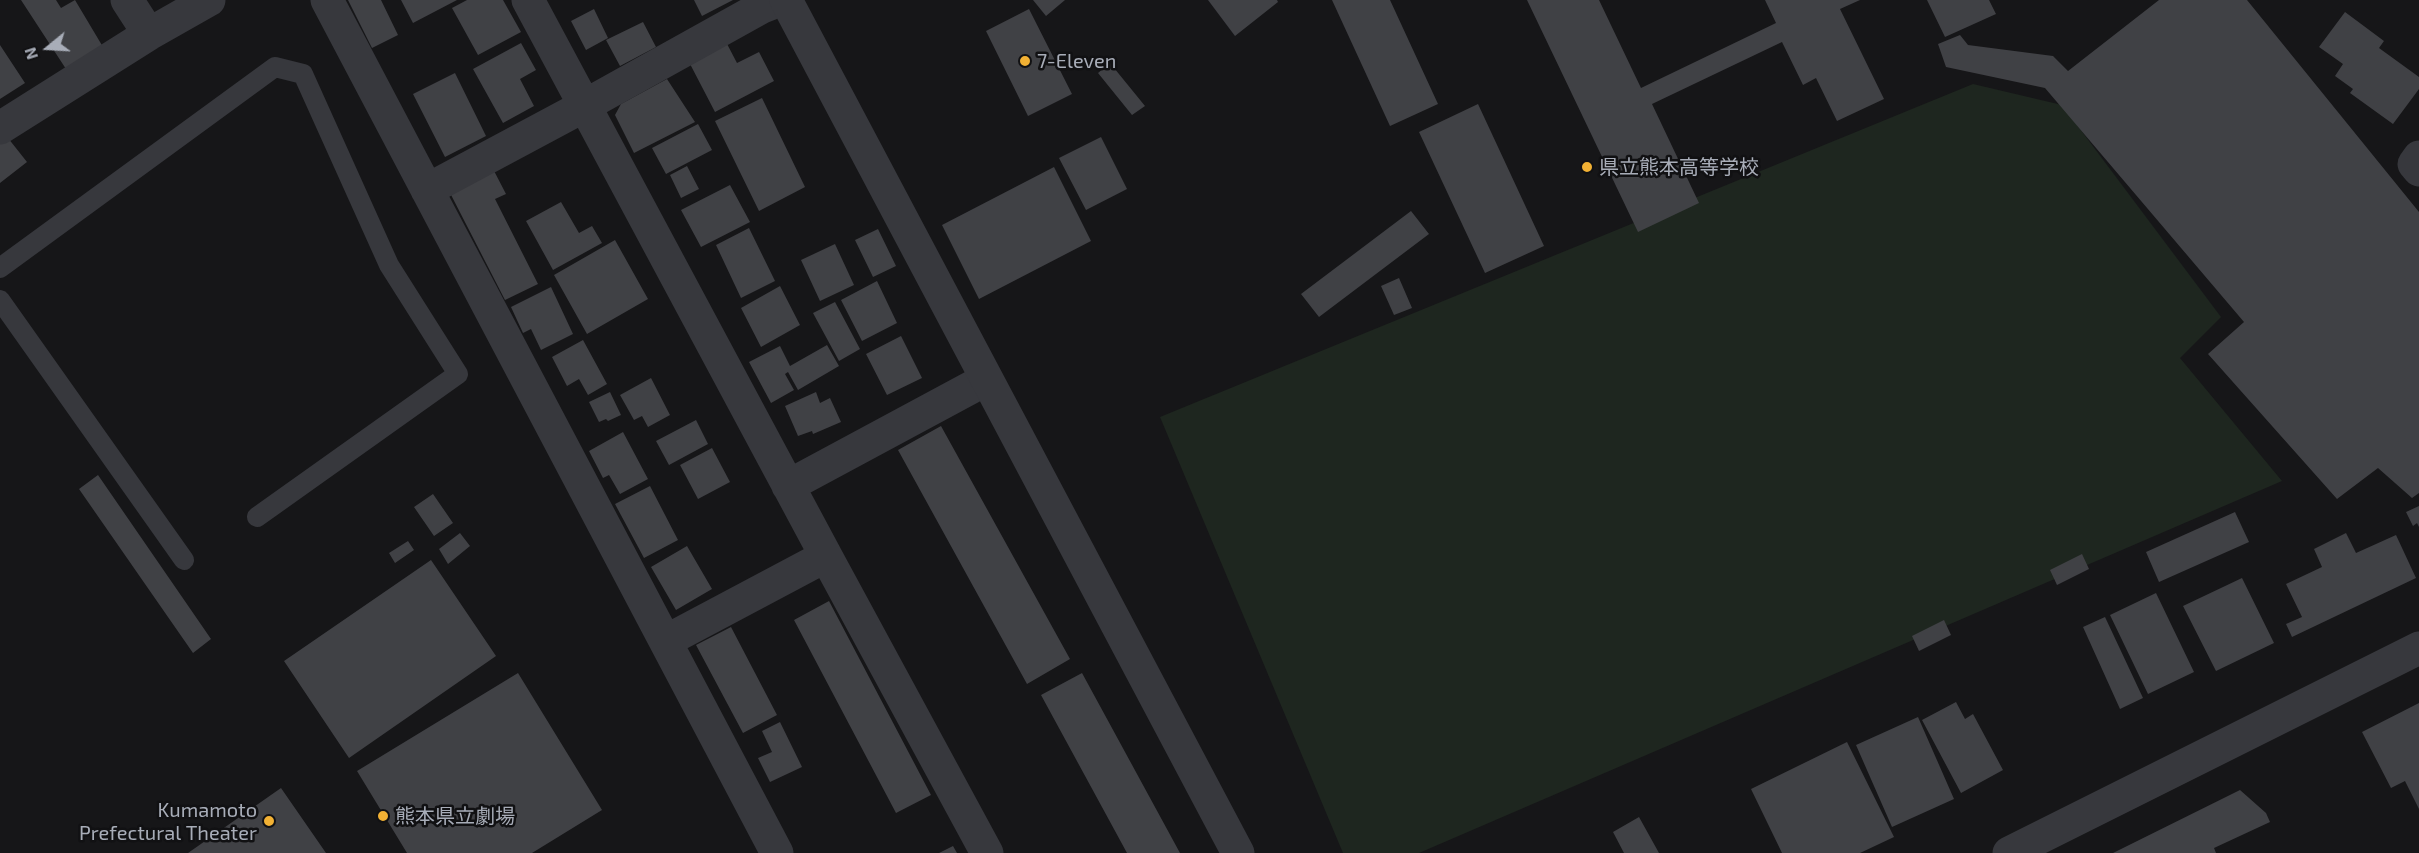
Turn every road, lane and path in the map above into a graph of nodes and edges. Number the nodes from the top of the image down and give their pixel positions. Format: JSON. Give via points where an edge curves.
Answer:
{"nodes":[{"id":1,"x":127,"y":0,"type":"edge"},
{"id":2,"x":209,"y":0,"type":"edge"},
{"id":3,"x":327,"y":0,"type":"edge"},
{"id":4,"x":528,"y":0,"type":"edge"},
{"id":5,"x":780,"y":0,"type":"edge"},
{"id":6,"x":786,"y":0,"type":"edge"},
{"id":7,"x":149,"y":34,"type":"junction"},
{"id":8,"x":584,"y":106,"type":"junction"},
{"id":9,"x":0,"y":128,"type":"edge"},
{"id":10,"x":2419,"y":157,"type":"edge"},
{"id":11,"x":2419,"y":170,"type":"edge"},
{"id":12,"x":427,"y":190,"type":"junction"},
{"id":13,"x":0,"y":268,"type":"edge"},
{"id":14,"x":0,"y":300,"type":"edge"},
{"id":15,"x":986,"y":380,"type":"junction"},
{"id":16,"x":788,"y":486,"type":"junction"},
{"id":17,"x":257,"y":517,"type":"dead end"},
{"id":18,"x":826,"y":556,"type":"junction"},
{"id":19,"x":184,"y":560,"type":"dead end"},
{"id":20,"x":666,"y":641,"type":"junction"},
{"id":21,"x":2419,"y":648,"type":"edge"},
{"id":22,"x":777,"y":853,"type":"edge"},
{"id":23,"x":987,"y":853,"type":"edge"},
{"id":24,"x":1238,"y":853,"type":"edge"},
{"id":25,"x":2009,"y":853,"type":"edge"}],
"edges":[{"from":1,"to":7,"type":"street"},
{"from":2,"to":7,"type":"street"},
{"from":3,"to":12,"type":"street"},
{"from":4,"to":8,"type":"street"},
{"from":5,"to":8,"type":"street"},
{"from":6,"to":15,"type":"street"},
{"from":7,"to":9,"type":"street"},
{"from":8,"to":12,"type":"street"},
{"from":8,"to":16,"type":"street"},
{"from":10,"to":11,"type":"street","via":[[2414,164]]},
{"from":12,"to":20,"type":"street"},
{"from":13,"to":17,"type":"lane","via":[[275,67],[303,74],[389,265],[458,374]]},
{"from":14,"to":19,"type":"lane"},
{"from":15,"to":16,"type":"street"},
{"from":15,"to":24,"type":"street"},
{"from":16,"to":18,"type":"street"},
{"from":18,"to":20,"type":"street"},
{"from":18,"to":23,"type":"street"},
{"from":20,"to":22,"type":"street"},
{"from":21,"to":25,"type":"street"}]}
